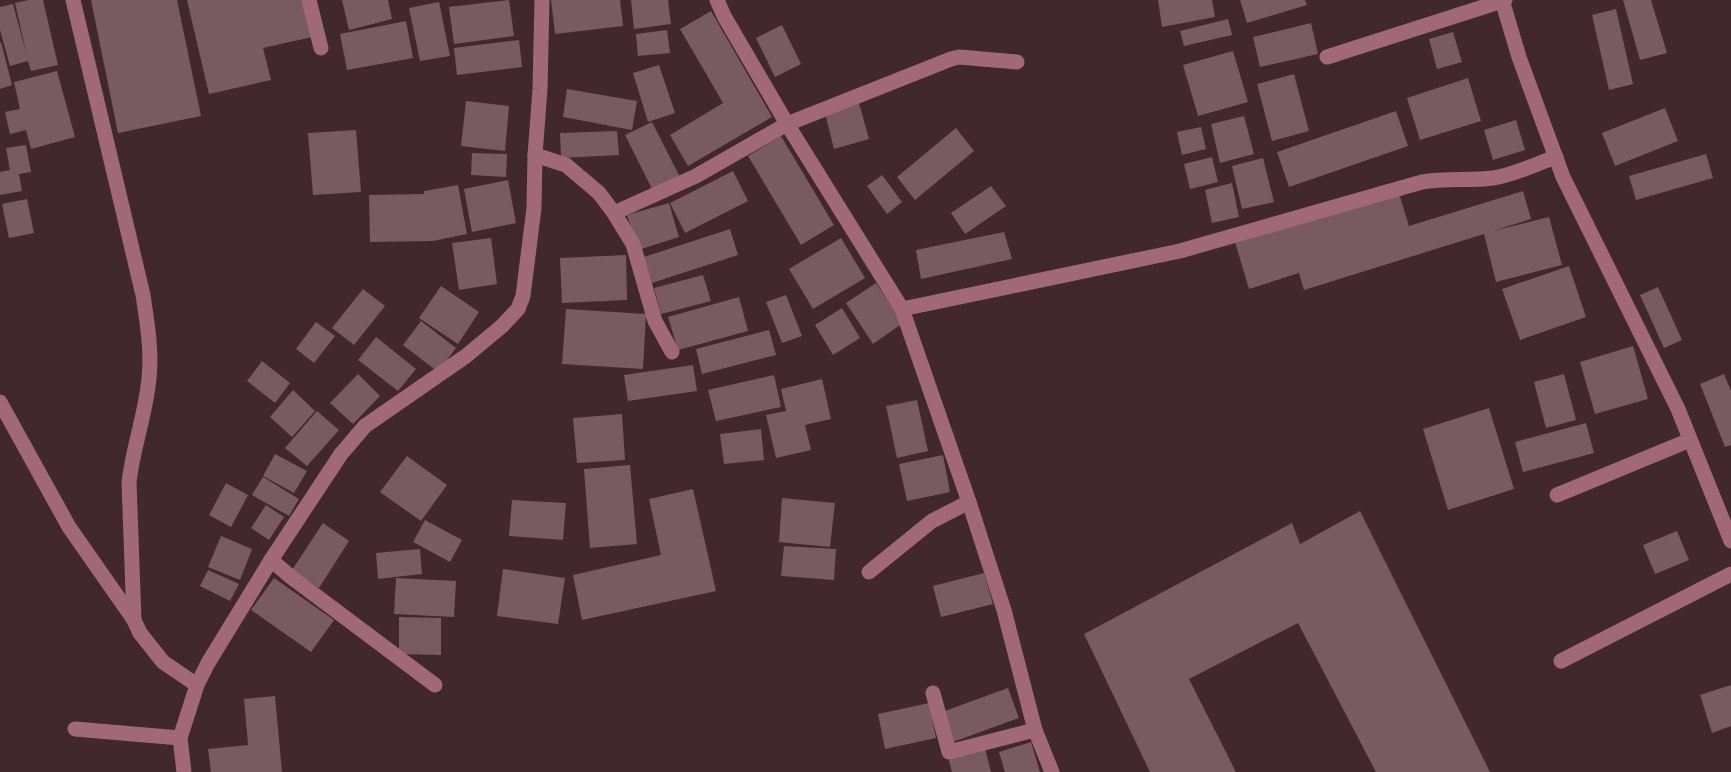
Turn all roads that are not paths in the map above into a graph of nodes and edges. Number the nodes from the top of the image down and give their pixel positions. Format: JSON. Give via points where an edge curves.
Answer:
{"nodes":[{"id":1,"x":73,"y":0,"type":"edge"},
{"id":2,"x":309,"y":0,"type":"edge"},
{"id":3,"x":542,"y":0,"type":"edge"},
{"id":4,"x":717,"y":0,"type":"edge"},
{"id":5,"x":1503,"y":0,"type":"edge"},
{"id":6,"x":321,"y":48,"type":"dead end"},
{"id":7,"x":1327,"y":57,"type":"dead end"},
{"id":8,"x":1017,"y":62,"type":"dead end"},
{"id":9,"x":787,"y":124,"type":"junction"},
{"id":10,"x":535,"y":155,"type":"junction"},
{"id":11,"x":1556,"y":157,"type":"junction"},
{"id":12,"x":614,"y":213,"type":"junction"},
{"id":13,"x":902,"y":309,"type":"junction"},
{"id":14,"x":672,"y":352,"type":"dead end"},
{"id":15,"x":0,"y":402,"type":"edge"},
{"id":16,"x":1690,"y":440,"type":"junction"},
{"id":17,"x":1557,"y":495,"type":"dead end"},
{"id":18,"x":969,"y":502,"type":"junction"},
{"id":19,"x":1731,"y":541,"type":"edge"},
{"id":20,"x":272,"y":560,"type":"junction"},
{"id":21,"x":869,"y":572,"type":"dead end"},
{"id":22,"x":1731,"y":574,"type":"edge"},
{"id":23,"x":134,"y":620,"type":"junction"},
{"id":24,"x":1561,"y":661,"type":"dead end"},
{"id":25,"x":197,"y":685,"type":"junction"},
{"id":26,"x":435,"y":685,"type":"dead end"},
{"id":27,"x":933,"y":693,"type":"dead end"},
{"id":28,"x":75,"y":729,"type":"dead end"},
{"id":29,"x":1035,"y":730,"type":"junction"},
{"id":30,"x":180,"y":738,"type":"junction"},
{"id":31,"x":184,"y":772,"type":"edge"},
{"id":32,"x":1052,"y":772,"type":"edge"}],
"edges":[{"from":1,"to":23,"type":"street","via":[[149,331],[150,377],[129,482]]},
{"from":2,"to":6,"type":"street"},
{"from":3,"to":10,"type":"street"},
{"from":4,"to":9,"type":"street"},
{"from":5,"to":7,"type":"street"},
{"from":5,"to":11,"type":"street","via":[[1519,57]]},
{"from":8,"to":9,"type":"street","via":[[954,57]]},
{"from":9,"to":12,"type":"street","via":[[696,176]]},
{"from":9,"to":13,"type":"street"},
{"from":10,"to":12,"type":"street","via":[[566,165],[599,193]]},
{"from":10,"to":20,"type":"street","via":[[534,208],[518,309],[466,356],[364,426],[341,454]]},
{"from":11,"to":13,"type":"street","via":[[1493,178],[1422,182],[1180,251]]},
{"from":11,"to":16,"type":"street"},
{"from":12,"to":14,"type":"street","via":[[633,244],[656,321]]},
{"from":13,"to":18,"type":"street"},
{"from":15,"to":23,"type":"street","via":[[69,527]]},
{"from":16,"to":17,"type":"street"},
{"from":16,"to":19,"type":"street"},
{"from":18,"to":21,"type":"street","via":[[932,521]]},
{"from":18,"to":29,"type":"street","via":[[1004,610]]},
{"from":20,"to":25,"type":"street"},
{"from":20,"to":26,"type":"street"},
{"from":22,"to":24,"type":"street"},
{"from":23,"to":25,"type":"street","via":[[163,662]]},
{"from":25,"to":30,"type":"street"},
{"from":27,"to":29,"type":"street","via":[[949,752]]},
{"from":28,"to":30,"type":"street"},
{"from":29,"to":32,"type":"street"},
{"from":30,"to":31,"type":"street"}]}
